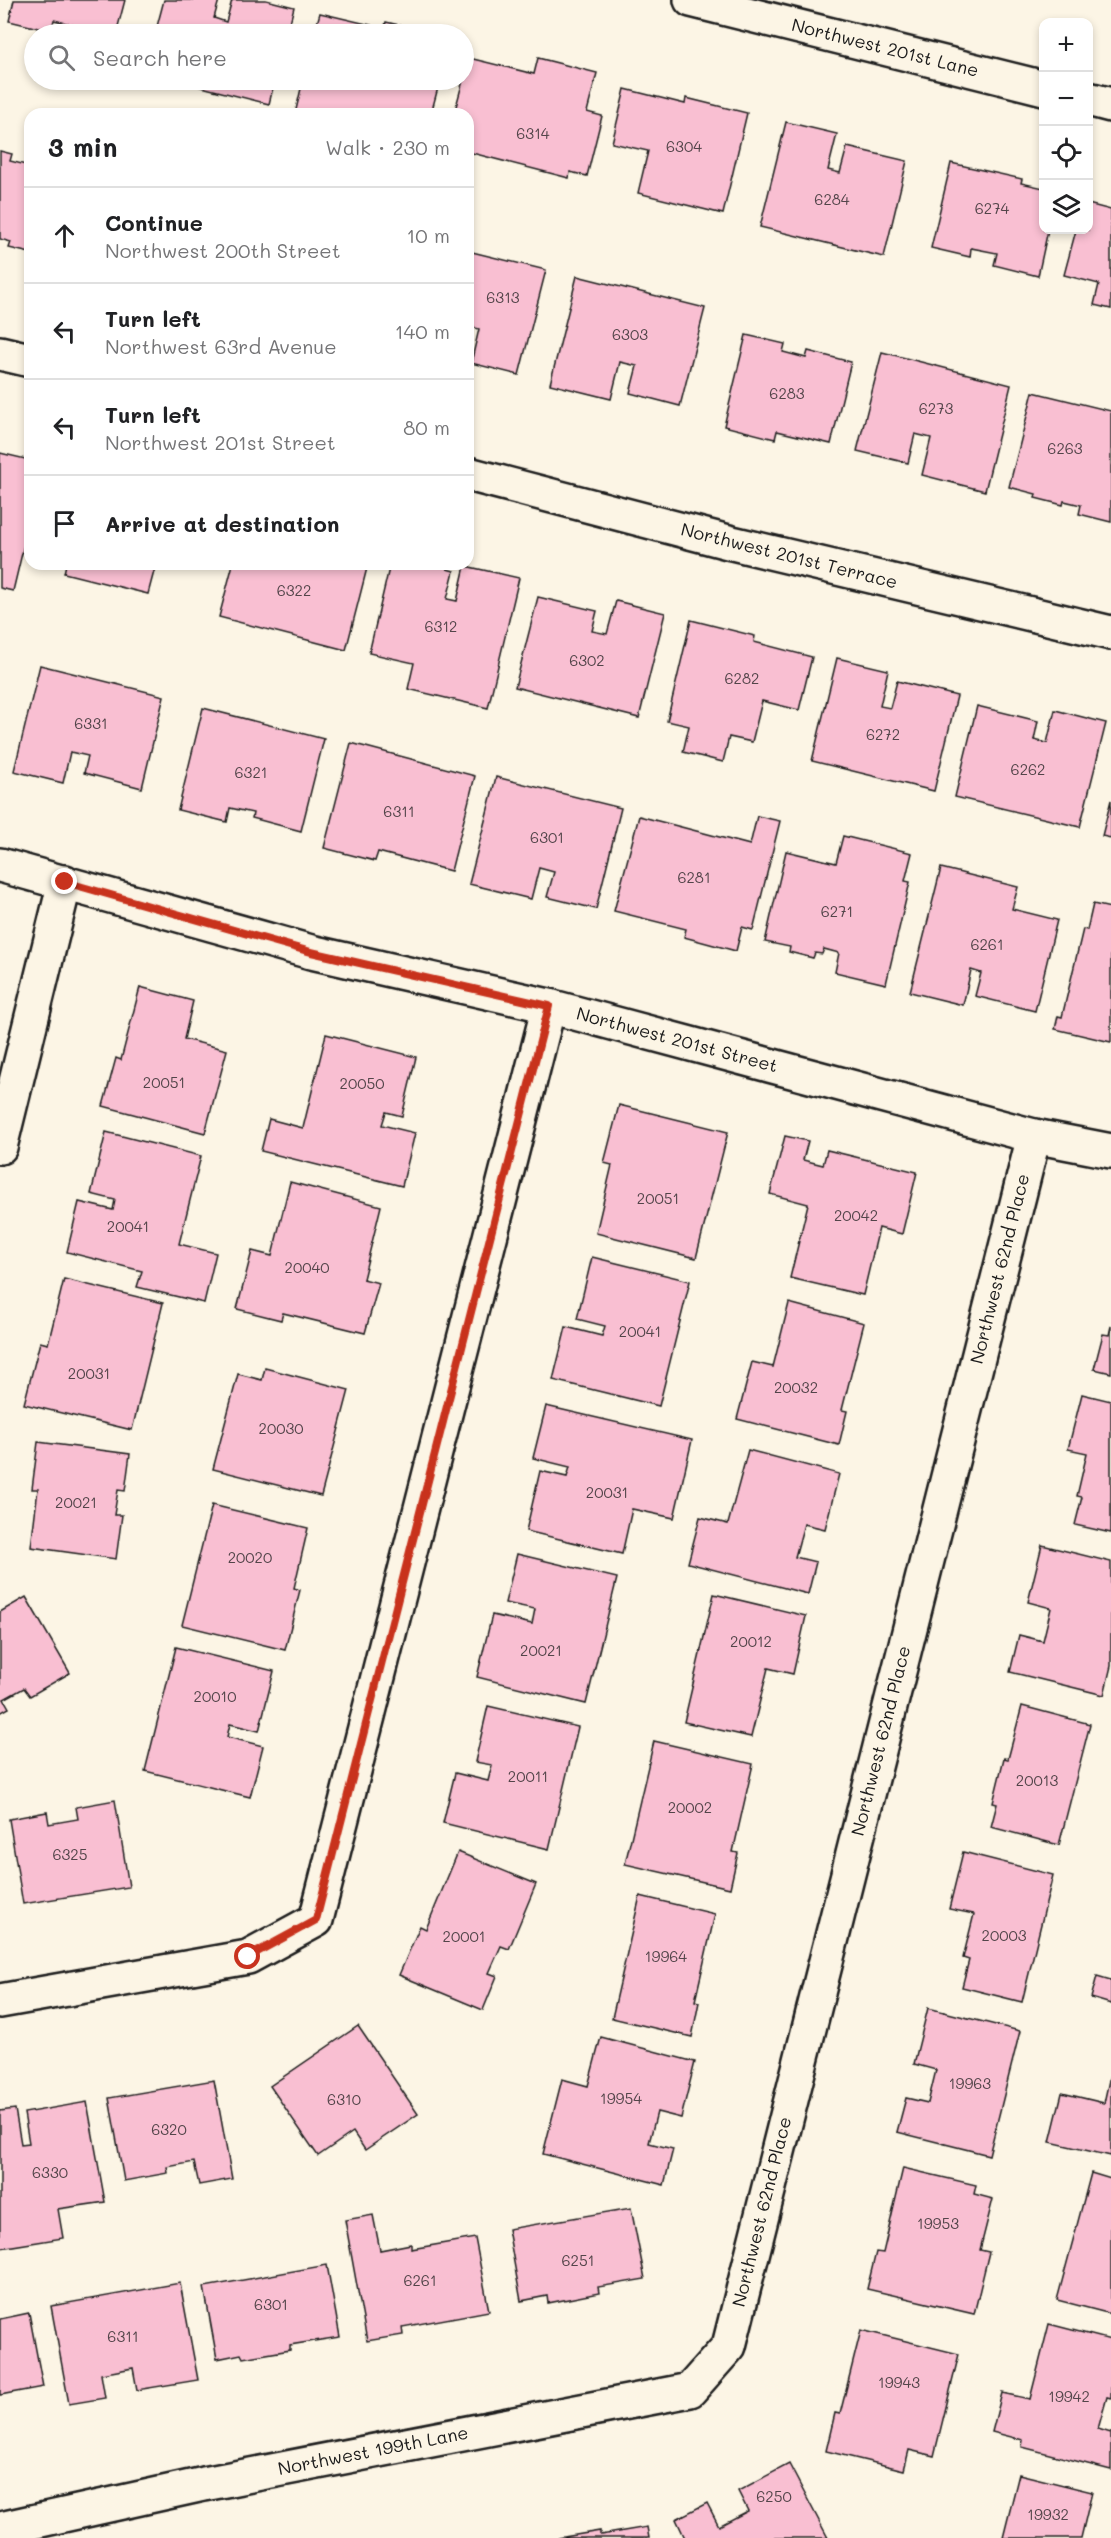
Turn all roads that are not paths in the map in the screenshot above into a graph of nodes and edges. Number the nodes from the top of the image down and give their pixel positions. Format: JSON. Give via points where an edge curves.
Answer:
{"nodes":[{"id":1,"x":691,"y":0,"type":"edge"},
{"id":2,"x":1039,"y":87,"type":"edge"},
{"id":3,"x":1093,"y":100,"type":"edge"},
{"id":4,"x":1111,"y":105,"type":"edge"},
{"id":5,"x":0,"y":352,"type":"edge"},
{"id":6,"x":24,"y":358,"type":"edge"},
{"id":7,"x":474,"y":476,"type":"edge"},
{"id":8,"x":1111,"y":633,"type":"edge"},
{"id":9,"x":0,"y":865,"type":"edge"},
{"id":10,"x":65,"y":882,"type":"junction"},
{"id":11,"x":549,"y":1006,"type":"junction"},
{"id":12,"x":1034,"y":1136,"type":"junction"},
{"id":13,"x":0,"y":1148,"type":"edge"},
{"id":14,"x":1111,"y":1151,"type":"edge"},
{"id":15,"x":0,"y":2001,"type":"edge"},
{"id":16,"x":729,"y":2346,"type":"joint"},
{"id":17,"x":0,"y":2529,"type":"edge"}],
"edges":[{"from":1,"to":2,"type":"street","name":"Northwest 201st Lane"},
{"from":3,"to":4,"type":"street"},
{"from":5,"to":6,"type":"street"},
{"from":7,"to":8,"type":"street","name":"Northwest 201st Terrace","via":[[732,543]]},
{"from":9,"to":10,"type":"street","name":"Northwest 201st Street"},
{"from":10,"to":11,"type":"street","name":"Northwest 201st Street","via":[[311,952]]},
{"from":10,"to":13,"type":"street"},
{"from":11,"to":12,"type":"street","name":"Northwest 201st Street"},
{"from":11,"to":15,"type":"street","via":[[316,1920],[248,1957]]},
{"from":12,"to":14,"type":"street","name":"Northwest 201st Street"},
{"from":12,"to":16,"type":"street","name":"Northwest 62nd Place"},
{"from":16,"to":17,"type":"street","name":"Northwest 199th Lane","via":[[690,2390],[204,2484]]}]}
